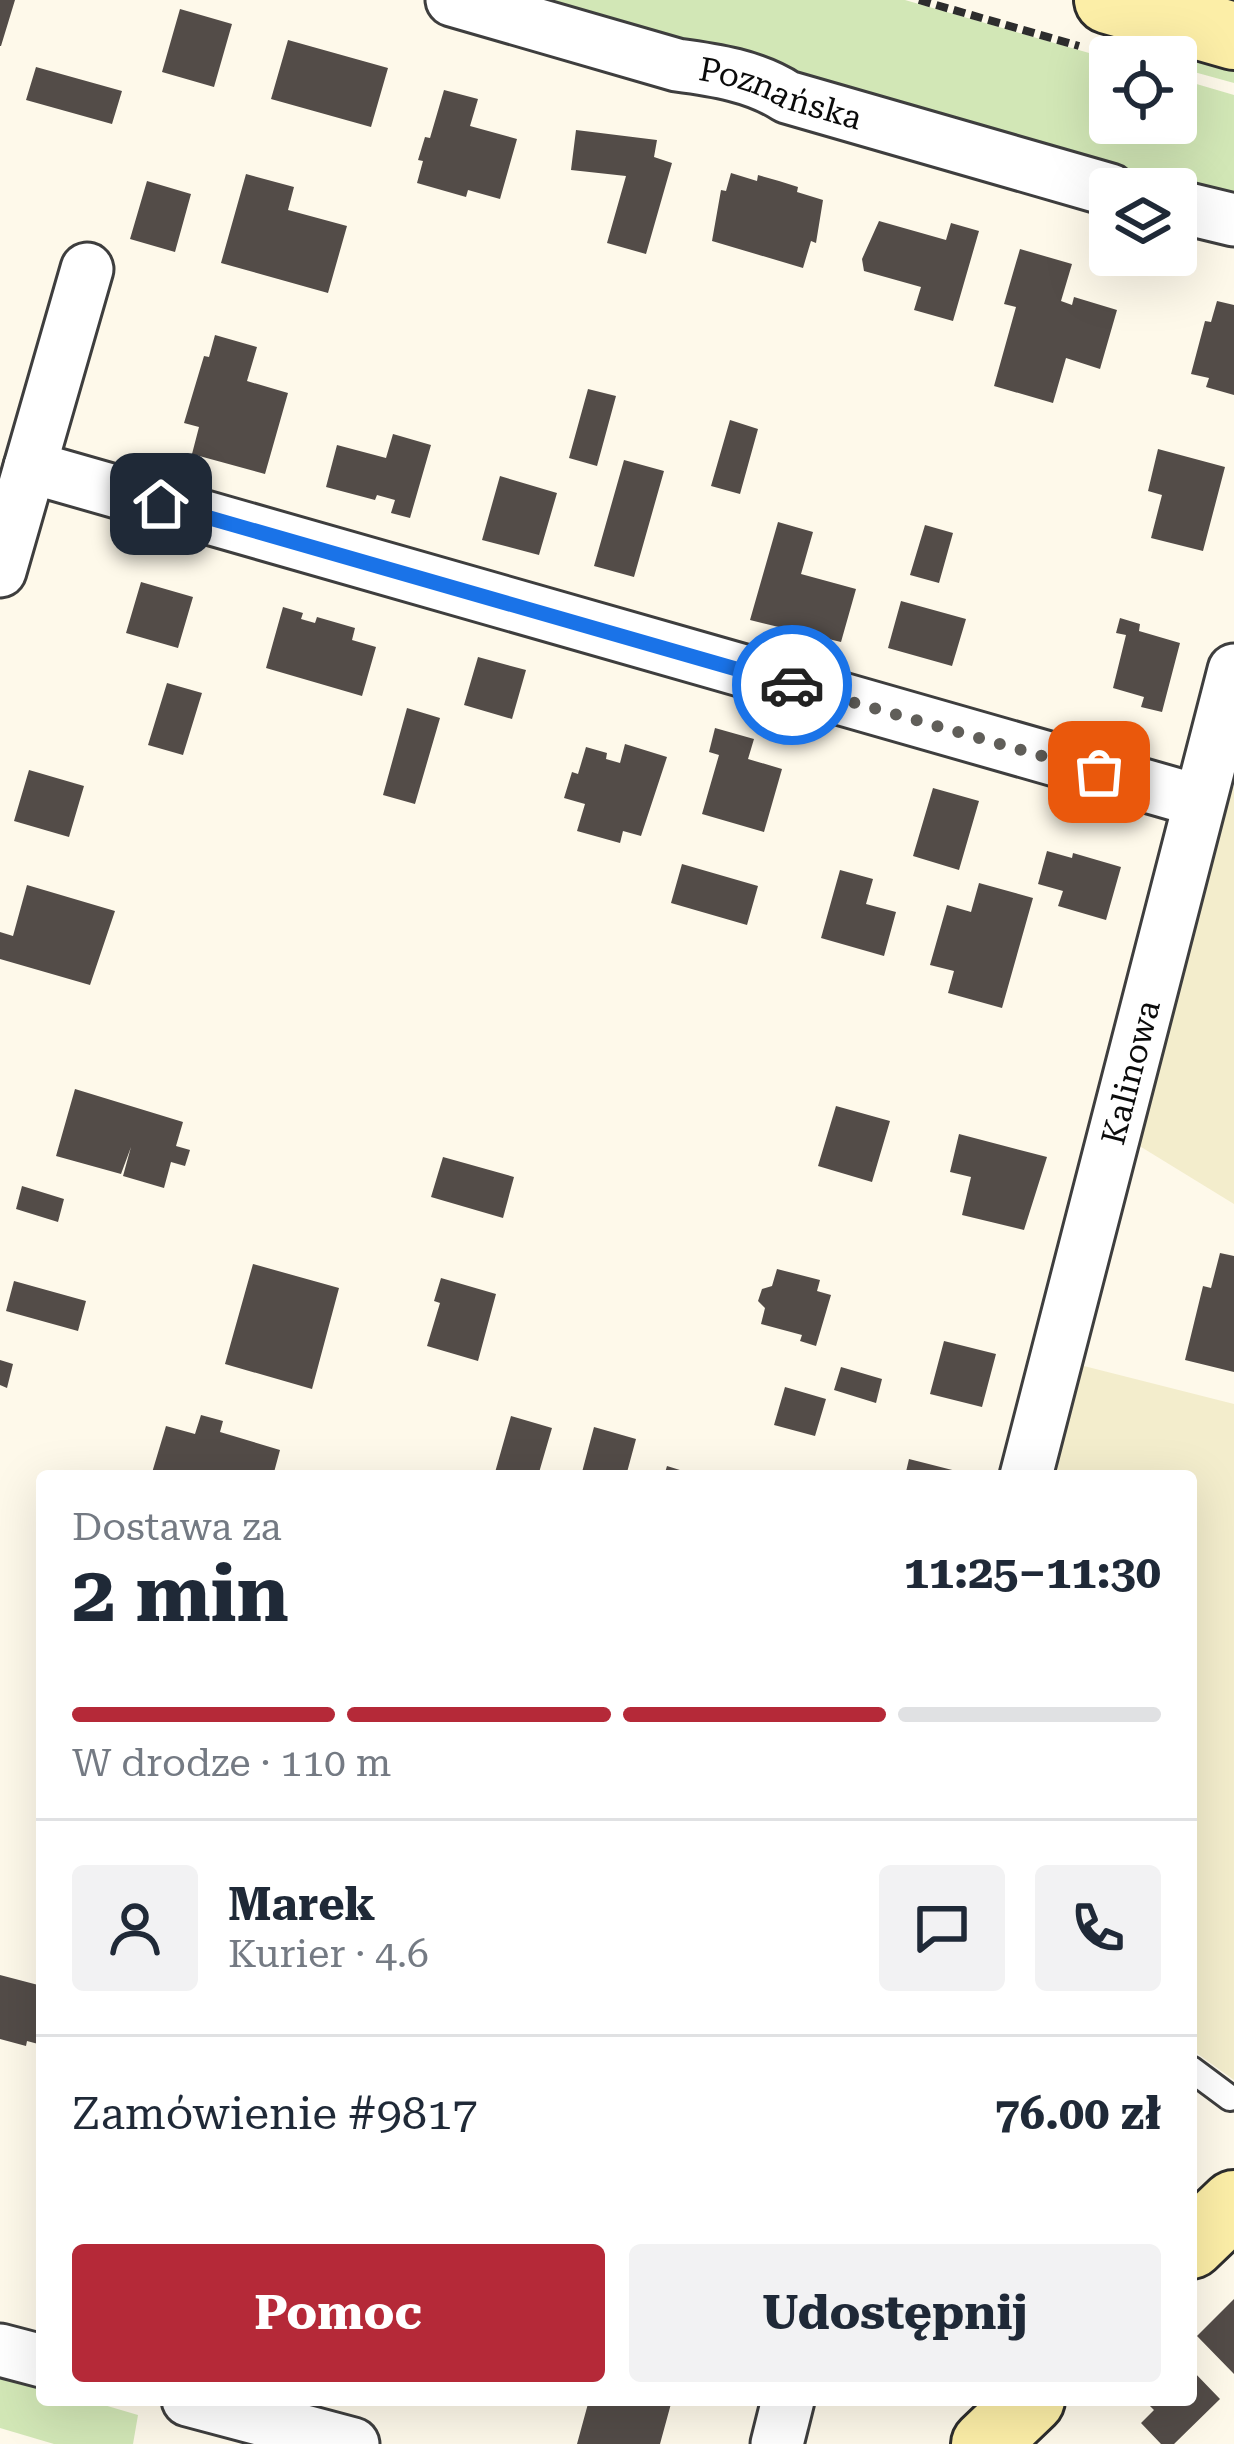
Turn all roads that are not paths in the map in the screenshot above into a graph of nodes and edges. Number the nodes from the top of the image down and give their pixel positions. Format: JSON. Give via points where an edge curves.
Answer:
{"nodes":[{"id":1,"x":452,"y":0,"type":"edge"},
{"id":2,"x":1101,"y":25,"type":"edge"},
{"id":3,"x":1234,"y":36,"type":"edge"},
{"id":4,"x":1089,"y":184,"type":"edge"},
{"id":5,"x":1197,"y":211,"type":"edge"},
{"id":6,"x":1234,"y":220,"type":"edge"},
{"id":7,"x":87,"y":269,"type":"dead end"},
{"id":8,"x":30,"y":466,"type":"junction"},
{"id":9,"x":0,"y":571,"type":"edge"},
{"id":10,"x":1234,"y":670,"type":"edge"},
{"id":11,"x":1199,"y":801,"type":"junction"},
{"id":12,"x":1027,"y":1470,"type":"edge"},
{"id":13,"x":1197,"y":2073,"type":"edge"},
{"id":14,"x":1231,"y":2098,"type":"dead end"},
{"id":15,"x":1234,"y":2204,"type":"edge"},
{"id":16,"x":1197,"y":2240,"type":"edge"},
{"id":17,"x":0,"y":2350,"type":"edge"},
{"id":18,"x":36,"y":2359,"type":"edge"},
{"id":19,"x":210,"y":2406,"type":"edge"},
{"id":20,"x":786,"y":2406,"type":"edge"},
{"id":21,"x":1025,"y":2406,"type":"edge"},
{"id":22,"x":352,"y":2444,"type":"edge"},
{"id":23,"x":777,"y":2444,"type":"edge"},
{"id":24,"x":986,"y":2444,"type":"edge"}],
"edges":[{"from":1,"to":4,"type":"street","name":"Poznańska"},
{"from":2,"to":3,"type":"street"},
{"from":5,"to":6,"type":"street"},
{"from":7,"to":8,"type":"street"},
{"from":8,"to":9,"type":"street"},
{"from":8,"to":11,"type":"street"},
{"from":10,"to":11,"type":"street","name":"Kalinowa"},
{"from":11,"to":12,"type":"street","name":"Kalinowa"},
{"from":13,"to":14,"type":"lane"},
{"from":15,"to":16,"type":"street"},
{"from":17,"to":18,"type":"street"},
{"from":19,"to":22,"type":"street"},
{"from":20,"to":23,"type":"street"},
{"from":21,"to":24,"type":"street"}]}
